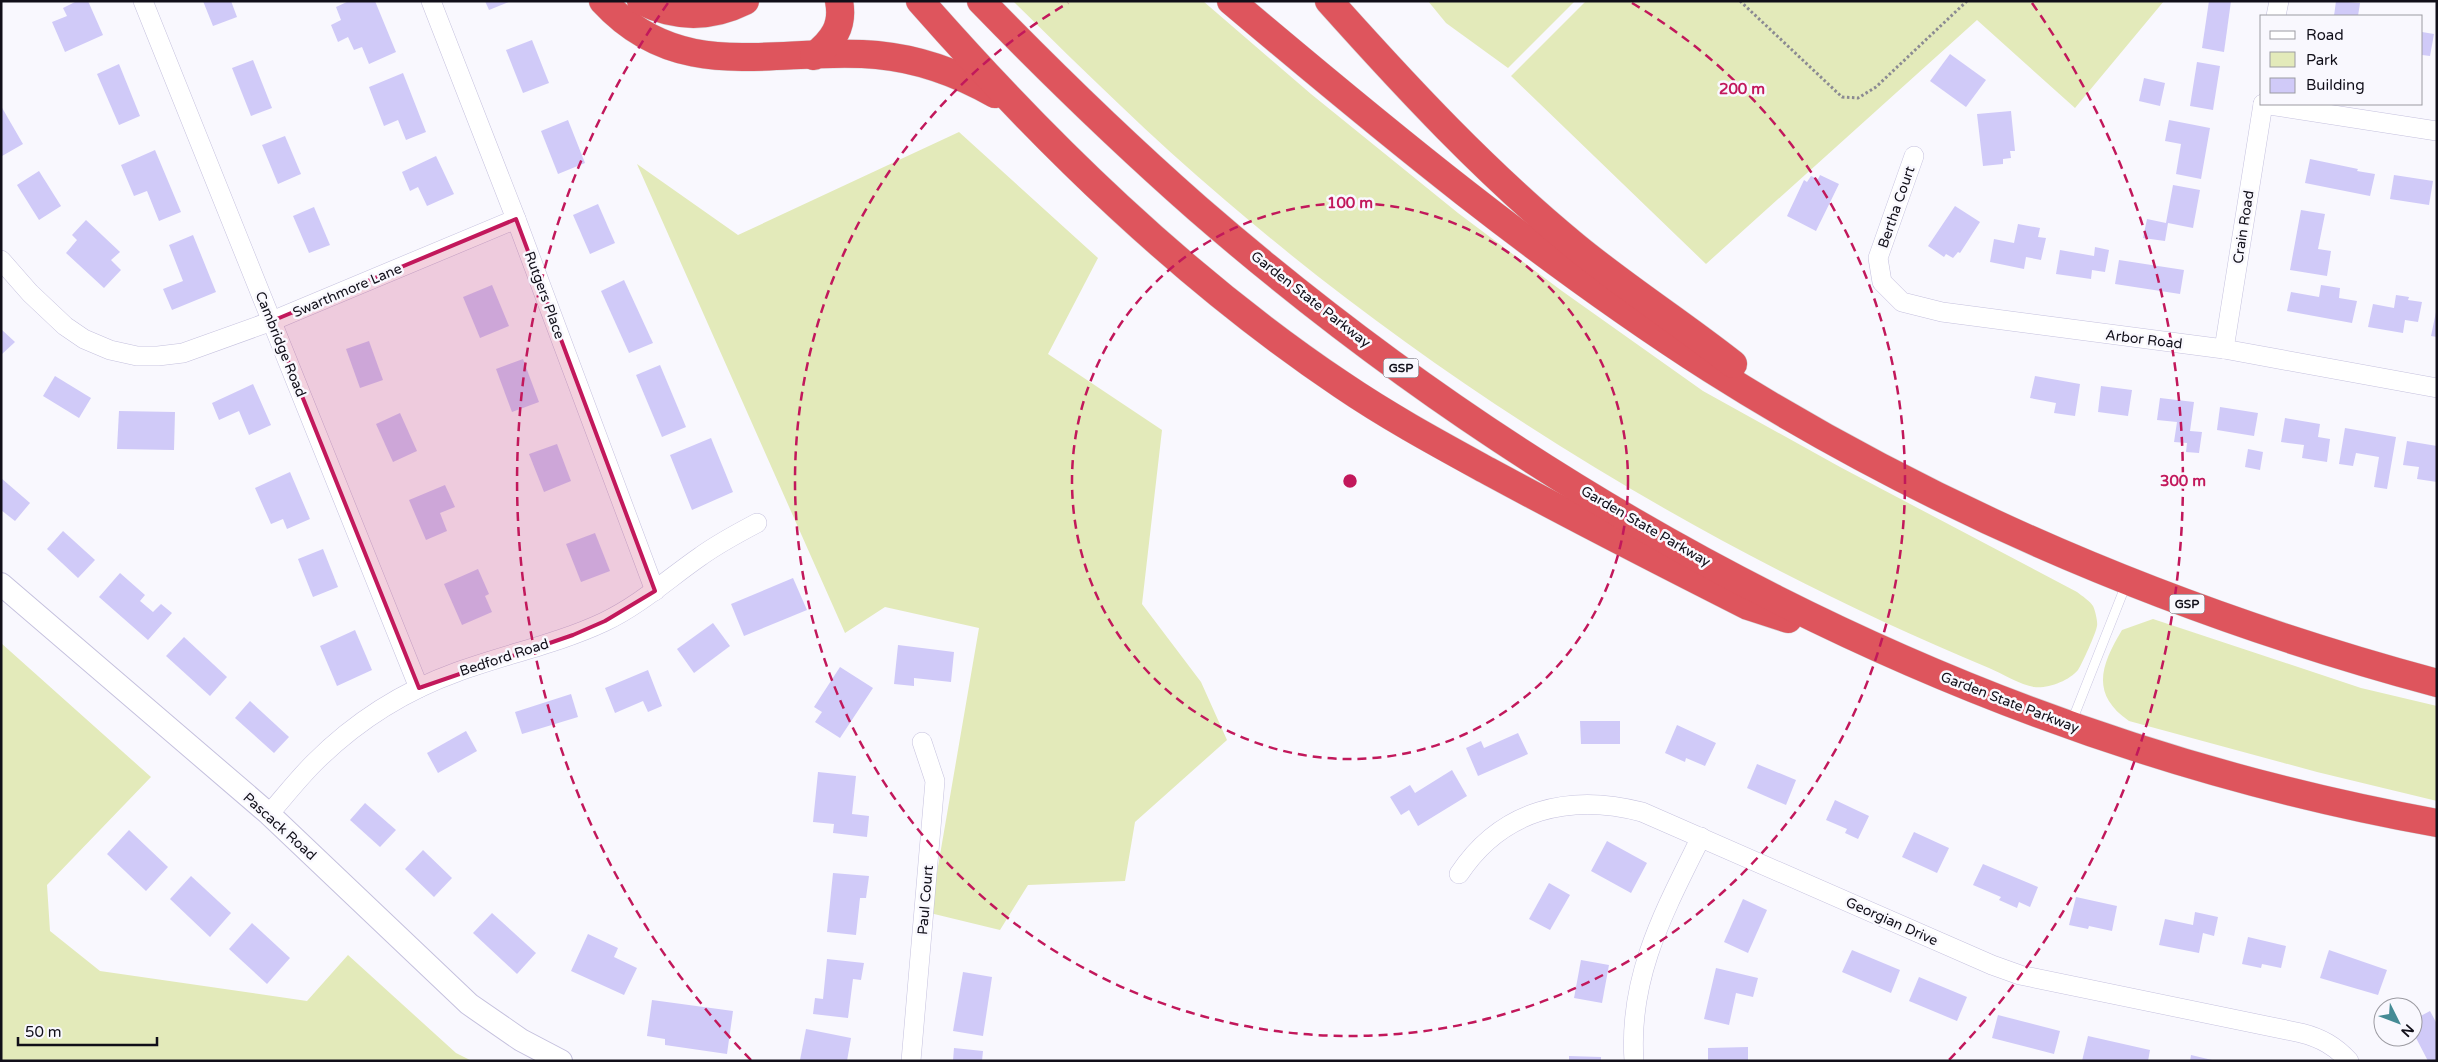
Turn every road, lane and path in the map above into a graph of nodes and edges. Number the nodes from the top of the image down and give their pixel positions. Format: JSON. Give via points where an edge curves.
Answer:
{"nodes":[{"id":1,"x":143,"y":1,"type":"edge"},
{"id":2,"x":432,"y":1,"type":"edge"},
{"id":3,"x":603,"y":1,"type":"edge"},
{"id":4,"x":641,"y":1,"type":"edge"},
{"id":5,"x":746,"y":1,"type":"edge"},
{"id":6,"x":839,"y":1,"type":"edge"},
{"id":7,"x":920,"y":1,"type":"edge"},
{"id":8,"x":981,"y":1,"type":"edge"},
{"id":9,"x":1231,"y":1,"type":"edge"},
{"id":10,"x":1329,"y":1,"type":"edge"},
{"id":11,"x":1740,"y":1,"type":"edge"},
{"id":12,"x":1967,"y":1,"type":"edge"},
{"id":13,"x":2279,"y":1,"type":"edge"},
{"id":14,"x":2276,"y":15,"type":"edge"},
{"id":15,"x":814,"y":56,"type":"junction"},
{"id":16,"x":2263,"y":105,"type":"edge"},
{"id":17,"x":2269,"y":105,"type":"edge"},
{"id":18,"x":1016,"y":106,"type":"junction"},
{"id":19,"x":2437,"y":132,"type":"edge"},
{"id":20,"x":1914,"y":156,"type":"dead end"},
{"id":21,"x":516,"y":220,"type":"junction"},
{"id":22,"x":1878,"y":258,"type":"joint"},
{"id":23,"x":1,"y":260,"type":"edge"},
{"id":24,"x":272,"y":321,"type":"junction"},
{"id":25,"x":2224,"y":349,"type":"junction"},
{"id":26,"x":2437,"y":388,"type":"edge"},
{"id":27,"x":1826,"y":438,"type":"junction"},
{"id":28,"x":757,"y":523,"type":"dead end"},
{"id":29,"x":2127,"y":581,"type":"junction"},
{"id":30,"x":1,"y":584,"type":"edge"},
{"id":31,"x":655,"y":591,"type":"junction"},
{"id":32,"x":1882,"y":650,"type":"junction"},
{"id":33,"x":2437,"y":683,"type":"edge"},
{"id":34,"x":419,"y":688,"type":"junction"},
{"id":35,"x":2070,"y":726,"type":"junction"},
{"id":36,"x":922,"y":742,"type":"dead end"},
{"id":37,"x":269,"y":814,"type":"junction"},
{"id":38,"x":2437,"y":823,"type":"edge"},
{"id":39,"x":1701,"y":837,"type":"junction"},
{"id":40,"x":1458,"y":874,"type":"dead end"},
{"id":41,"x":561,"y":1061,"type":"edge"},
{"id":42,"x":911,"y":1061,"type":"edge"},
{"id":43,"x":1634,"y":1061,"type":"edge"},
{"id":44,"x":2349,"y":1061,"type":"edge"}],
"edges":[{"from":1,"to":24,"type":"street","name":"Cambridge Road"},
{"from":2,"to":21,"type":"street","name":"Rutgers Place"},
{"from":3,"to":15,"type":"highway","via":[[633,29],[665,46],[684,51],[721,57]]},
{"from":4,"to":5,"type":"highway","via":[[686,15],[719,12]]},
{"from":6,"to":15,"type":"highway","via":[[841,21],[837,31]]},
{"from":7,"to":18,"type":"highway"},
{"from":8,"to":32,"type":"highway","name":"Garden State Parkway","number":"GSP","via":[[1099,119],[1200,211],[1415,379],[1495,434],[1642,526],[1821,622]]},
{"from":9,"to":27,"type":"highway","number":"GSP","via":[[1439,172],[1546,254],[1710,368]]},
{"from":10,"to":27,"type":"highway","via":[[1459,138],[1538,214],[1611,275],[1697,336]]},
{"from":11,"to":12,"type":"path","via":[[1842,97],[1858,98],[1876,87]]},
{"from":13,"to":14,"type":"street"},
{"from":15,"to":18,"type":"highway","via":[[876,55],[930,65],[977,84]]},
{"from":16,"to":25,"type":"street","name":"Crain Road"},
{"from":17,"to":19,"type":"street"},
{"from":18,"to":32,"type":"highway","via":[[1098,187],[1226,299],[1302,357],[1382,411],[1520,488],[1748,606]]},
{"from":20,"to":22,"type":"street","name":"Bertha Court"},
{"from":21,"to":24,"type":"street","name":"Swarthmore Lane"},
{"from":21,"to":31,"type":"street","name":"Rutgers Place"},
{"from":22,"to":25,"type":"street","name":"Arbor Road","via":[[1882,282],[1902,302],[1942,312]]},
{"from":23,"to":24,"type":"street","name":"Swarthmore Lane","via":[[65,326],[84,339],[110,350],[137,356],[183,353]]},
{"from":24,"to":34,"type":"street","name":"Cambridge Road"},
{"from":25,"to":26,"type":"street","name":"Arbor Road"},
{"from":27,"to":29,"type":"highway","number":"GSP","via":[[1946,501]]},
{"from":28,"to":31,"type":"street","name":"Bedford Road","via":[[701,555]]},
{"from":29,"to":33,"type":"highway","number":"GSP","via":[[2255,629]]},
{"from":29,"to":35,"type":"lane"},
{"from":30,"to":37,"type":"street","name":"Pascack Road"},
{"from":31,"to":34,"type":"street","name":"Bedford Road","via":[[605,622],[456,672]]},
{"from":32,"to":35,"type":"highway","name":"Garden State Parkway","number":"GSP"},
{"from":34,"to":37,"type":"street","name":"Bedford Road","via":[[349,732],[314,763]]},
{"from":35,"to":38,"type":"highway","name":"Garden State Parkway","number":"GSP","via":[[2267,787]]},
{"from":36,"to":42,"type":"street","name":"Paul Court","via":[[935,781]]},
{"from":37,"to":41,"type":"street","name":"Pascack Road","via":[[469,1004],[521,1040]]},
{"from":39,"to":40,"type":"street","name":"Georgian Drive","via":[[1642,812],[1616,805],[1586,803],[1558,806],[1505,828],[1484,844]]},
{"from":39,"to":43,"type":"street","via":[[1656,927],[1644,962],[1636,1005]]},
{"from":39,"to":44,"type":"street","name":"Georgian Drive","via":[[2020,975],[2301,1033],[2335,1047]]}]}
